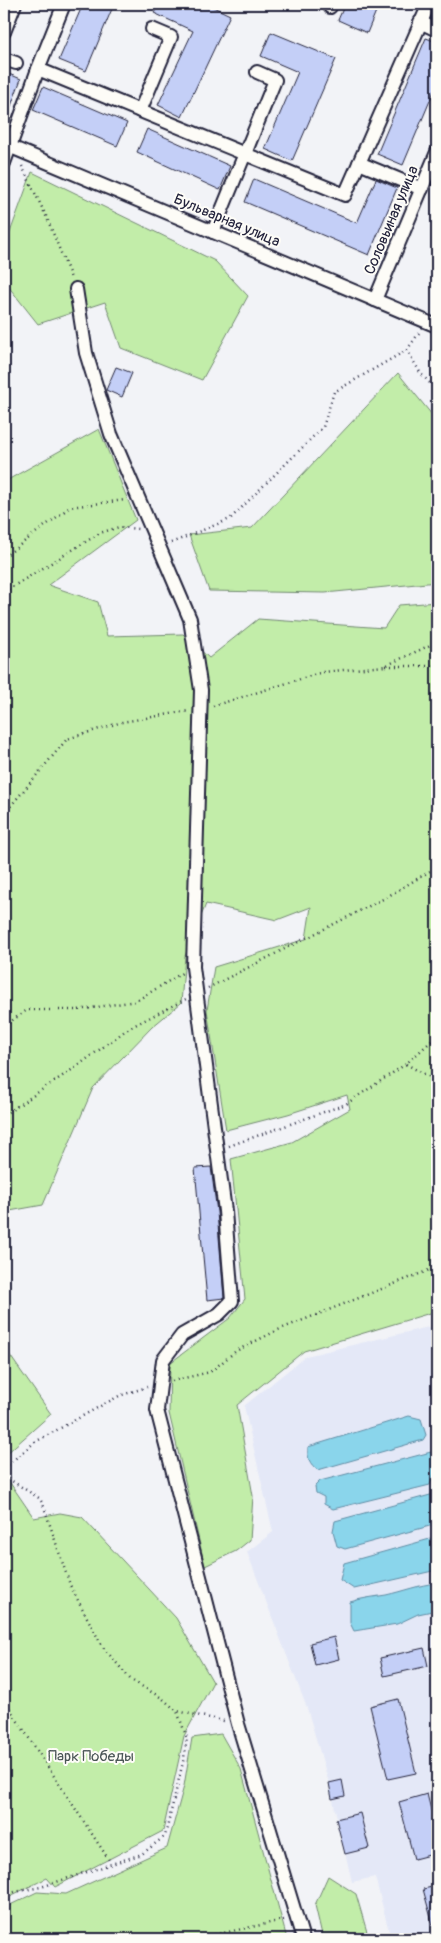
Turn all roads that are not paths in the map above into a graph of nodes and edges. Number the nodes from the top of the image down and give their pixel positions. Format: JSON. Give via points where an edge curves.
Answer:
{"nodes":[{"id":1,"x":13,"y":4,"type":"edge"},
{"id":2,"x":64,"y":4,"type":"edge"},
{"id":3,"x":429,"y":4,"type":"edge"},
{"id":4,"x":420,"y":22,"type":"junction"},
{"id":5,"x":152,"y":29,"type":"dead end"},
{"id":6,"x":437,"y":30,"type":"edge"},
{"id":7,"x":4,"y":32,"type":"edge"},
{"id":8,"x":38,"y":69,"type":"junction"},
{"id":9,"x":257,"y":72,"type":"dead end"},
{"id":10,"x":140,"y":111,"type":"junction"},
{"id":11,"x":7,"y":146,"type":"edge"},
{"id":12,"x":437,"y":152,"type":"edge"},
{"id":13,"x":245,"y":154,"type":"junction"},
{"id":14,"x":4,"y":163,"type":"edge"},
{"id":15,"x":359,"y":163,"type":"junction"},
{"id":16,"x":422,"y":188,"type":"junction"},
{"id":17,"x":213,"y":232,"type":"junction"},
{"id":18,"x":76,"y":289,"type":"road end"},
{"id":19,"x":375,"y":300,"type":"junction"},
{"id":20,"x":432,"y":324,"type":"edge"},
{"id":21,"x":303,"y":1939,"type":"edge"}],
"edges":[{"from":1,"to":7,"type":"street"},
{"from":2,"to":8,"type":"street"},
{"from":3,"to":4,"type":"street"},
{"from":4,"to":6,"type":"street"},
{"from":4,"to":15,"type":"street"},
{"from":5,"to":10,"type":"street","via":[[172,37]]},
{"from":8,"to":10,"type":"street"},
{"from":8,"to":11,"type":"street"},
{"from":9,"to":13,"type":"street","via":[[275,80]]},
{"from":10,"to":13,"type":"street"},
{"from":11,"to":14,"type":"street"},
{"from":11,"to":17,"type":"street","name":"Бульварная улица"},
{"from":12,"to":16,"type":"street","name":"Соловьиная улица"},
{"from":13,"to":15,"type":"street","via":[[345,195]]},
{"from":13,"to":17,"type":"street"},
{"from":15,"to":16,"type":"street"},
{"from":16,"to":19,"type":"street","name":"Соловьиная улица"},
{"from":17,"to":19,"type":"street","name":"Бульварная улица"},
{"from":18,"to":21,"type":"street","via":[[86,353],[111,434],[190,619],[201,690],[193,967],[218,1150],[232,1301],[220,1314],[182,1335],[163,1360],[157,1410],[238,1724]]},
{"from":19,"to":20,"type":"street","name":"Бульварная улица"}]}
